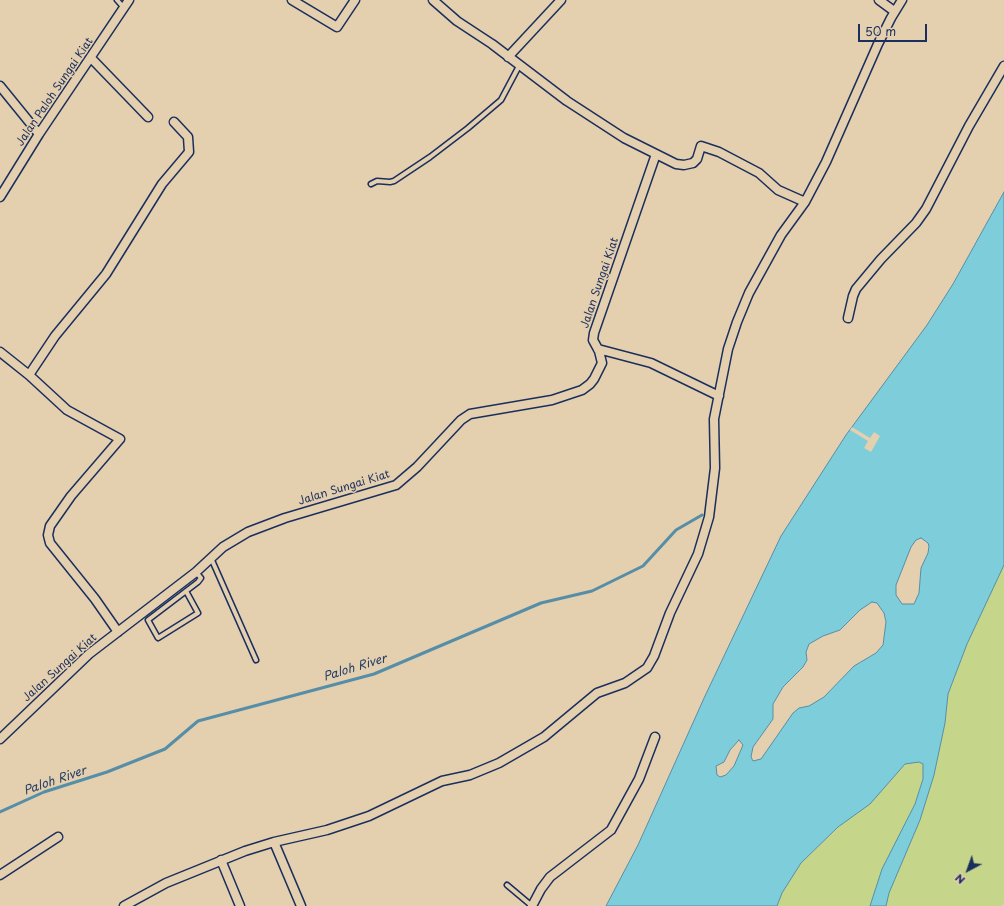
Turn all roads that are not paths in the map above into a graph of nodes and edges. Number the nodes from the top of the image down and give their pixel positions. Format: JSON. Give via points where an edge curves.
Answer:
{"nodes":[{"id":1,"x":117,"y":0,"type":"edge"},
{"id":2,"x":129,"y":0,"type":"edge"},
{"id":3,"x":292,"y":0,"type":"edge"},
{"id":4,"x":356,"y":0,"type":"edge"},
{"id":5,"x":432,"y":0,"type":"edge"},
{"id":6,"x":561,"y":0,"type":"edge"},
{"id":7,"x":879,"y":0,"type":"edge"},
{"id":8,"x":902,"y":0,"type":"edge"},
{"id":9,"x":124,"y":8,"type":"junction"},
{"id":10,"x":894,"y":12,"type":"junction"},
{"id":11,"x":508,"y":57,"type":"junction"},
{"id":12,"x":91,"y":58,"type":"junction"},
{"id":13,"x":519,"y":66,"type":"junction"},
{"id":14,"x":1004,"y":66,"type":"edge"},
{"id":15,"x":0,"y":86,"type":"edge"},
{"id":16,"x":148,"y":117,"type":"dead end"},
{"id":17,"x":174,"y":122,"type":"dead end"},
{"id":18,"x":39,"y":134,"type":"junction"},
{"id":19,"x":656,"y":154,"type":"junction"},
{"id":20,"x":371,"y":184,"type":"dead end"},
{"id":21,"x":0,"y":197,"type":"edge"},
{"id":22,"x":805,"y":202,"type":"junction"},
{"id":23,"x":848,"y":318,"type":"dead end"},
{"id":24,"x":598,"y":349,"type":"junction"},
{"id":25,"x":0,"y":352,"type":"edge"},
{"id":26,"x":29,"y":375,"type":"junction"},
{"id":27,"x":719,"y":396,"type":"junction"},
{"id":28,"x":211,"y":558,"type":"junction"},
{"id":29,"x":196,"y":572,"type":"junction"},
{"id":30,"x":186,"y":591,"type":"junction"},
{"id":31,"x":118,"y":632,"type":"junction"},
{"id":32,"x":256,"y":660,"type":"dead end"},
{"id":33,"x":654,"y":737,"type":"dead end"},
{"id":34,"x":0,"y":738,"type":"edge"},
{"id":35,"x":58,"y":837,"type":"dead end"},
{"id":36,"x":274,"y":842,"type":"junction"},
{"id":37,"x":222,"y":860,"type":"junction"},
{"id":38,"x":0,"y":875,"type":"edge"},
{"id":39,"x":507,"y":885,"type":"dead end"},
{"id":40,"x":124,"y":906,"type":"edge"},
{"id":41,"x":240,"y":906,"type":"edge"},
{"id":42,"x":301,"y":906,"type":"edge"},
{"id":43,"x":532,"y":906,"type":"edge"}],
"edges":[{"from":1,"to":9,"type":"lane"},
{"from":2,"to":9,"type":"street","name":"Jalan Paloh Sungai Kiat"},
{"from":3,"to":4,"type":"street","via":[[337,27]]},
{"from":5,"to":11,"type":"street"},
{"from":6,"to":11,"type":"street"},
{"from":7,"to":10,"type":"street"},
{"from":8,"to":10,"type":"street"},
{"from":9,"to":12,"type":"street","name":"Jalan Paloh Sungai Kiat"},
{"from":10,"to":22,"type":"street","via":[[826,162]]},
{"from":11,"to":13,"type":"street"},
{"from":12,"to":16,"type":"street"},
{"from":12,"to":18,"type":"street","name":"Jalan Paloh Sungai Kiat"},
{"from":13,"to":19,"type":"street","via":[[624,138]]},
{"from":13,"to":20,"type":"lane","via":[[501,100],[468,128],[394,181],[377,181]]},
{"from":14,"to":23,"type":"street","via":[[926,209],[856,289]]},
{"from":15,"to":18,"type":"street"},
{"from":17,"to":26,"type":"street","via":[[188,137],[189,152],[162,184],[106,274],[55,336]]},
{"from":18,"to":21,"type":"street","name":"Jalan Paloh Sungai Kiat"},
{"from":19,"to":22,"type":"street","via":[[684,165],[697,159],[701,146],[719,152],[759,174],[778,190]]},
{"from":19,"to":24,"type":"street","name":"Jalan Sungai Kiat","via":[[594,333],[593,340]]},
{"from":22,"to":27,"type":"street","via":[[781,235],[749,293],[728,349]]},
{"from":24,"to":27,"type":"street","via":[[651,363]]},
{"from":24,"to":28,"type":"street","name":"Jalan Sungai Kiat","via":[[602,363],[594,379],[582,390],[552,400],[470,414],[461,420],[418,467],[396,485],[285,518],[248,532],[223,547]]},
{"from":25,"to":26,"type":"street"},
{"from":26,"to":31,"type":"street","via":[[67,410],[120,439],[71,496],[50,526],[48,535],[50,544]]},
{"from":27,"to":36,"type":"street","via":[[714,419],[715,468],[709,517],[698,554],[647,668],[625,683],[597,693],[544,737],[499,763],[470,776],[442,781],[369,816],[327,830]]},
{"from":28,"to":29,"type":"street","name":"Jalan Sungai Kiat"},
{"from":28,"to":32,"type":"lane"},
{"from":29,"to":30,"type":"lane","via":[[200,580]]},
{"from":29,"to":31,"type":"street","name":"Jalan Sungai Kiat"},
{"from":30,"to":30,"type":"lane","via":[[198,613],[158,638],[147,623],[148,620]]},
{"from":31,"to":34,"type":"street","name":"Jalan Sungai Kiat","via":[[80,662]]},
{"from":33,"to":43,"type":"street","via":[[639,779],[610,830],[550,877]]},
{"from":35,"to":38,"type":"street"},
{"from":36,"to":37,"type":"street"},
{"from":36,"to":42,"type":"street"},
{"from":37,"to":40,"type":"street","via":[[166,883]]},
{"from":37,"to":41,"type":"street"},
{"from":39,"to":43,"type":"lane"}]}
